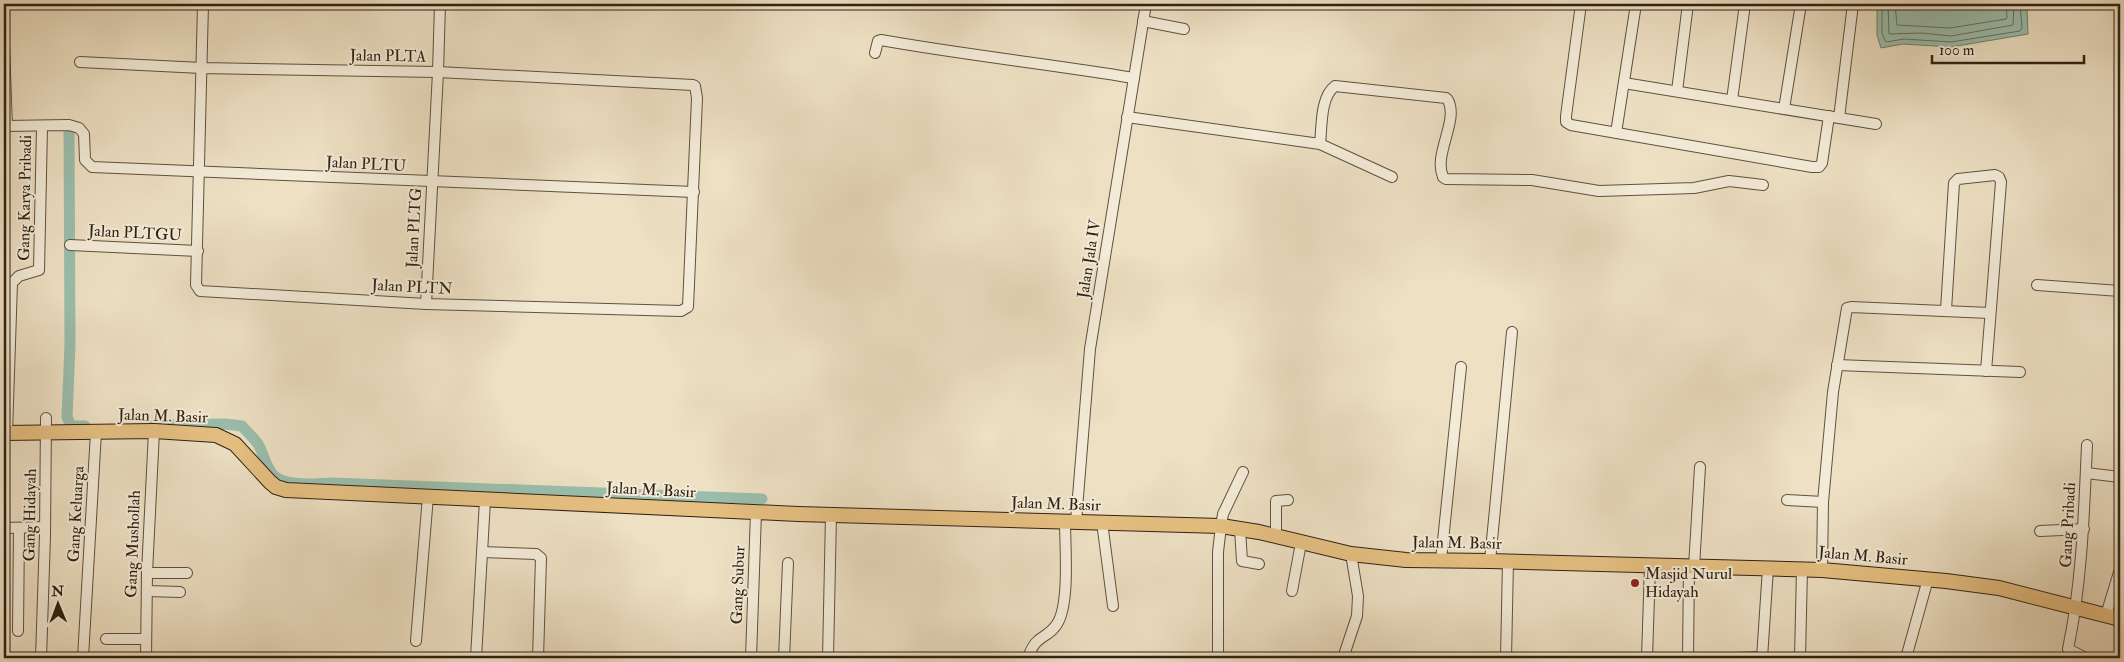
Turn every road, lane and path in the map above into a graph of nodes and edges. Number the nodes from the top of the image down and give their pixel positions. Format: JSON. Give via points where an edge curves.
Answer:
{"nodes":[{"id":1,"x":203,"y":4,"type":"edge"},
{"id":2,"x":440,"y":4,"type":"edge"},
{"id":3,"x":1146,"y":4,"type":"edge"},
{"id":4,"x":1581,"y":4,"type":"edge"},
{"id":5,"x":1636,"y":4,"type":"edge"},
{"id":6,"x":1688,"y":4,"type":"edge"},
{"id":7,"x":1745,"y":4,"type":"edge"},
{"id":8,"x":1801,"y":4,"type":"edge"},
{"id":9,"x":1853,"y":4,"type":"edge"},
{"id":10,"x":1143,"y":21,"type":"junction"},
{"id":11,"x":1184,"y":29,"type":"dead end"},
{"id":12,"x":4,"y":47,"type":"edge"},
{"id":13,"x":875,"y":53,"type":"dead end"},
{"id":14,"x":80,"y":62,"type":"dead end"},
{"id":15,"x":202,"y":68,"type":"junction"},
{"id":16,"x":438,"y":72,"type":"junction"},
{"id":17,"x":1134,"y":78,"type":"junction"},
{"id":18,"x":1624,"y":83,"type":"junction"},
{"id":19,"x":695,"y":86,"type":"joint"},
{"id":20,"x":1677,"y":91,"type":"junction"},
{"id":21,"x":1732,"y":100,"type":"junction"},
{"id":22,"x":1784,"y":109,"type":"junction"},
{"id":23,"x":1127,"y":117,"type":"junction"},
{"id":24,"x":1834,"y":117,"type":"junction"},
{"id":25,"x":1876,"y":124,"type":"dead end"},
{"id":26,"x":5,"y":126,"type":"edge"},
{"id":27,"x":42,"y":126,"type":"junction"},
{"id":28,"x":1616,"y":133,"type":"junction"},
{"id":29,"x":1320,"y":144,"type":"junction"},
{"id":30,"x":198,"y":172,"type":"junction"},
{"id":31,"x":1392,"y":177,"type":"dead end"},
{"id":32,"x":432,"y":182,"type":"junction"},
{"id":33,"x":1763,"y":185,"type":"dead end"},
{"id":34,"x":694,"y":192,"type":"junction"},
{"id":35,"x":70,"y":245,"type":"dead end"},
{"id":36,"x":198,"y":251,"type":"junction"},
{"id":37,"x":2037,"y":285,"type":"dead end"},
{"id":38,"x":2120,"y":291,"type":"edge"},
{"id":39,"x":8,"y":295,"type":"edge"},
{"id":40,"x":426,"y":304,"type":"junction"},
{"id":41,"x":1946,"y":310,"type":"junction"},
{"id":42,"x":1990,"y":313,"type":"junction"},
{"id":43,"x":8,"y":325,"type":"edge"},
{"id":44,"x":1512,"y":332,"type":"dead end"},
{"id":45,"x":1837,"y":365,"type":"junction"},
{"id":46,"x":1461,"y":366,"type":"dead end"},
{"id":47,"x":1986,"y":371,"type":"junction"},
{"id":48,"x":2020,"y":372,"type":"dead end"},
{"id":49,"x":7,"y":379,"type":"edge"},
{"id":50,"x":46,"y":418,"type":"dead end"},
{"id":51,"x":154,"y":431,"type":"junction"},
{"id":52,"x":46,"y":432,"type":"junction"},
{"id":53,"x":96,"y":432,"type":"junction"},
{"id":54,"x":6,"y":433,"type":"edge"},
{"id":55,"x":2087,"y":445,"type":"dead end"},
{"id":56,"x":1700,"y":467,"type":"dead end"},
{"id":57,"x":1243,"y":472,"type":"dead end"},
{"id":58,"x":2086,"y":473,"type":"junction"},
{"id":59,"x":2120,"y":477,"type":"edge"},
{"id":60,"x":428,"y":496,"type":"junction"},
{"id":61,"x":485,"y":500,"type":"junction"},
{"id":62,"x":1288,"y":500,"type":"dead end"},
{"id":63,"x":1787,"y":500,"type":"dead end"},
{"id":64,"x":1823,"y":502,"type":"junction"},
{"id":65,"x":756,"y":512,"type":"junction"},
{"id":66,"x":831,"y":515,"type":"junction"},
{"id":67,"x":1070,"y":521,"type":"junction"},
{"id":68,"x":1102,"y":522,"type":"junction"},
{"id":69,"x":45,"y":526,"type":"junction"},
{"id":70,"x":1221,"y":526,"type":"junction"},
{"id":71,"x":4,"y":528,"type":"edge"},
{"id":72,"x":19,"y":528,"type":"junction"},
{"id":73,"x":1240,"y":529,"type":"junction"},
{"id":74,"x":2084,"y":530,"type":"junction"},
{"id":75,"x":2040,"y":531,"type":"dead end"},
{"id":76,"x":1276,"y":537,"type":"junction"},
{"id":77,"x":1301,"y":543,"type":"junction"},
{"id":78,"x":482,"y":552,"type":"junction"},
{"id":79,"x":1351,"y":554,"type":"junction"},
{"id":80,"x":1440,"y":560,"type":"junction"},
{"id":81,"x":1490,"y":560,"type":"junction"},
{"id":82,"x":1508,"y":561,"type":"junction"},
{"id":83,"x":788,"y":563,"type":"dead end"},
{"id":84,"x":1259,"y":564,"type":"dead end"},
{"id":85,"x":1650,"y":566,"type":"junction"},
{"id":86,"x":1691,"y":567,"type":"junction"},
{"id":87,"x":1768,"y":568,"type":"junction"},
{"id":88,"x":1802,"y":569,"type":"junction"},
{"id":89,"x":2120,"y":569,"type":"edge"},
{"id":90,"x":1822,"y":570,"type":"junction"},
{"id":91,"x":146,"y":573,"type":"junction"},
{"id":92,"x":187,"y":573,"type":"dead end"},
{"id":93,"x":1928,"y":579,"type":"junction"},
{"id":94,"x":147,"y":591,"type":"junction"},
{"id":95,"x":180,"y":592,"type":"dead end"},
{"id":96,"x":1292,"y":592,"type":"dead end"},
{"id":97,"x":1113,"y":606,"type":"dead end"},
{"id":98,"x":2077,"y":607,"type":"junction"},
{"id":99,"x":2106,"y":615,"type":"junction"},
{"id":100,"x":2120,"y":619,"type":"edge"},
{"id":101,"x":18,"y":631,"type":"dead end"},
{"id":102,"x":106,"y":639,"type":"dead end"},
{"id":103,"x":146,"y":639,"type":"junction"},
{"id":104,"x":416,"y":641,"type":"dead end"},
{"id":105,"x":41,"y":658,"type":"edge"},
{"id":106,"x":83,"y":658,"type":"edge"},
{"id":107,"x":146,"y":658,"type":"edge"},
{"id":108,"x":476,"y":658,"type":"edge"},
{"id":109,"x":538,"y":658,"type":"edge"},
{"id":110,"x":751,"y":658,"type":"edge"},
{"id":111,"x":756,"y":658,"type":"edge"},
{"id":112,"x":784,"y":658,"type":"edge"},
{"id":113,"x":828,"y":658,"type":"edge"},
{"id":114,"x":1028,"y":658,"type":"edge"},
{"id":115,"x":1218,"y":658,"type":"edge"},
{"id":116,"x":1343,"y":658,"type":"edge"},
{"id":117,"x":1506,"y":658,"type":"edge"},
{"id":118,"x":1646,"y":658,"type":"edge"},
{"id":119,"x":1688,"y":658,"type":"edge"},
{"id":120,"x":1735,"y":658,"type":"edge"},
{"id":121,"x":1762,"y":658,"type":"edge"},
{"id":122,"x":1800,"y":658,"type":"edge"},
{"id":123,"x":1906,"y":658,"type":"edge"},
{"id":124,"x":2086,"y":658,"type":"edge"}],
"edges":[{"from":1,"to":15,"type":"street","name":"Jalan PLTN"},
{"from":2,"to":16,"type":"street","name":"Jalan PLTG"},
{"from":3,"to":10,"type":"street","name":"Jalan Jala IV"},
{"from":4,"to":28,"type":"street","via":[[1566,122]]},
{"from":5,"to":18,"type":"street"},
{"from":6,"to":20,"type":"street"},
{"from":7,"to":21,"type":"street"},
{"from":8,"to":22,"type":"street"},
{"from":9,"to":24,"type":"street"},
{"from":10,"to":11,"type":"street"},
{"from":10,"to":17,"type":"street","name":"Jalan Jala IV"},
{"from":12,"to":26,"type":"street"},
{"from":13,"to":17,"type":"street","via":[[881,40]]},
{"from":14,"to":15,"type":"street","name":"Jalan PLTA"},
{"from":15,"to":16,"type":"street","name":"Jalan PLTA"},
{"from":15,"to":30,"type":"street","name":"Jalan PLTN"},
{"from":16,"to":19,"type":"street","name":"Jalan PLTA"},
{"from":16,"to":32,"type":"street","name":"Jalan PLTG"},
{"from":17,"to":23,"type":"street","name":"Jalan Jala IV"},
{"from":18,"to":20,"type":"street"},
{"from":18,"to":28,"type":"street"},
{"from":19,"to":34,"type":"street","name":"Jalan PLTN"},
{"from":20,"to":21,"type":"street"},
{"from":21,"to":22,"type":"street"},
{"from":22,"to":24,"type":"street"},
{"from":23,"to":29,"type":"street"},
{"from":23,"to":67,"type":"street","name":"Jalan Jala IV","via":[[1090,349]]},
{"from":24,"to":25,"type":"street"},
{"from":24,"to":28,"type":"street","via":[[1819,167]]},
{"from":26,"to":27,"type":"street"},
{"from":27,"to":30,"type":"street","name":"Jalan PLTU","via":[[68,125],[84,132],[85,160],[92,167]]},
{"from":27,"to":39,"type":"street","name":"Gang Karya Pribadi","via":[[39,270],[13,280]]},
{"from":29,"to":31,"type":"street"},
{"from":29,"to":33,"type":"street","via":[[1326,98],[1335,86],[1446,98],[1450,112],[1440,166],[1446,179],[1532,180],[1600,191],[1694,188],[1730,181]]},
{"from":30,"to":32,"type":"street","name":"Jalan PLTU"},
{"from":30,"to":36,"type":"street","name":"Jalan PLTN"},
{"from":32,"to":34,"type":"street","name":"Jalan PLTU"},
{"from":32,"to":40,"type":"street","name":"Jalan PLTG"},
{"from":34,"to":40,"type":"street","name":"Jalan PLTN","via":[[689,305],[682,311]]},
{"from":35,"to":36,"type":"street","name":"Jalan PLTGU"},
{"from":36,"to":40,"type":"street","name":"Jalan PLTN","via":[[196,285],[200,291]]},
{"from":37,"to":38,"type":"street"},
{"from":39,"to":43,"type":"street","name":"Gang Karya Pribadi"},
{"from":41,"to":42,"type":"street"},
{"from":41,"to":42,"type":"street","via":[[1954,182],[1996,175],[2001,182]]},
{"from":41,"to":45,"type":"street","via":[[1847,308]]},
{"from":42,"to":47,"type":"street"},
{"from":43,"to":49,"type":"street","name":"Gang Karya Pribadi"},
{"from":44,"to":81,"type":"street"},
{"from":45,"to":47,"type":"street"},
{"from":45,"to":64,"type":"street"},
{"from":46,"to":80,"type":"street"},
{"from":47,"to":48,"type":"street"},
{"from":49,"to":54,"type":"street","name":"Gang Karya Pribadi"},
{"from":50,"to":52,"type":"street","name":"Gang Hidayah"},
{"from":51,"to":53,"type":"main road","name":"Jalan M. Basir"},
{"from":51,"to":60,"type":"main road","name":"Jalan M. Basir","via":[[206,434],[227,439],[279,488]]},
{"from":51,"to":91,"type":"street","name":"Gang Mushollah"},
{"from":52,"to":53,"type":"main road","name":"Jalan M. Basir"},
{"from":52,"to":54,"type":"main road","name":"Jalan M. Basir"},
{"from":52,"to":69,"type":"street","name":"Gang Hidayah"},
{"from":53,"to":106,"type":"street","name":"Gang Keluarga"},
{"from":55,"to":58,"type":"street","name":"Gang Pribadi"},
{"from":56,"to":86,"type":"street"},
{"from":57,"to":70,"type":"street","via":[[1223,514]]},
{"from":58,"to":59,"type":"street"},
{"from":58,"to":74,"type":"street","name":"Gang Pribadi"},
{"from":60,"to":61,"type":"main road","name":"Jalan M. Basir"},
{"from":60,"to":104,"type":"street"},
{"from":61,"to":65,"type":"main road","name":"Jalan M. Basir"},
{"from":61,"to":78,"type":"street"},
{"from":62,"to":76,"type":"street","via":[[1276,501]]},
{"from":63,"to":64,"type":"street"},
{"from":64,"to":90,"type":"street"},
{"from":65,"to":66,"type":"main road","name":"Jalan M. Basir"},
{"from":65,"to":110,"type":"street","name":"Gang Subur"},
{"from":66,"to":67,"type":"main road","name":"Jalan M. Basir"},
{"from":66,"to":113,"type":"street"},
{"from":67,"to":68,"type":"main road","name":"Jalan M. Basir"},
{"from":67,"to":114,"type":"street","name":"Jalan Jala IV","via":[[1062,613],[1056,626],[1034,643]]},
{"from":68,"to":70,"type":"main road","name":"Jalan M. Basir"},
{"from":68,"to":97,"type":"street"},
{"from":69,"to":72,"type":"street"},
{"from":69,"to":105,"type":"street","name":"Gang Hidayah"},
{"from":70,"to":73,"type":"main road","name":"Jalan M. Basir"},
{"from":70,"to":115,"type":"street"},
{"from":71,"to":72,"type":"street"},
{"from":72,"to":101,"type":"street"},
{"from":73,"to":76,"type":"main road","name":"Jalan M. Basir"},
{"from":73,"to":84,"type":"street","via":[[1242,561]]},
{"from":74,"to":75,"type":"street"},
{"from":74,"to":98,"type":"street","name":"Gang Pribadi"},
{"from":76,"to":77,"type":"main road","name":"Jalan M. Basir"},
{"from":77,"to":79,"type":"main road","name":"Jalan M. Basir"},
{"from":77,"to":96,"type":"street"},
{"from":78,"to":108,"type":"street"},
{"from":78,"to":109,"type":"street","via":[[536,554],[541,558]]},
{"from":79,"to":80,"type":"main road","name":"Jalan M. Basir"},
{"from":79,"to":116,"type":"street","via":[[1358,596],[1357,616]]},
{"from":80,"to":81,"type":"main road","name":"Jalan M. Basir"},
{"from":81,"to":82,"type":"main road","name":"Jalan M. Basir"},
{"from":82,"to":85,"type":"main road","name":"Jalan M. Basir"},
{"from":82,"to":117,"type":"street"},
{"from":83,"to":112,"type":"street"},
{"from":85,"to":86,"type":"main road","name":"Jalan M. Basir"},
{"from":85,"to":118,"type":"street"},
{"from":86,"to":87,"type":"main road","name":"Jalan M. Basir"},
{"from":86,"to":119,"type":"street"},
{"from":87,"to":88,"type":"main road","name":"Jalan M. Basir"},
{"from":87,"to":121,"type":"street"},
{"from":88,"to":90,"type":"main road","name":"Jalan M. Basir"},
{"from":88,"to":122,"type":"street"},
{"from":89,"to":99,"type":"street"},
{"from":90,"to":93,"type":"main road","name":"Jalan M. Basir"},
{"from":91,"to":92,"type":"street"},
{"from":91,"to":94,"type":"street","name":"Gang Mushollah"},
{"from":93,"to":98,"type":"main road","name":"Jalan M. Basir","via":[[1999,588]]},
{"from":93,"to":123,"type":"street"},
{"from":94,"to":95,"type":"street"},
{"from":94,"to":103,"type":"street","name":"Gang Mushollah"},
{"from":98,"to":99,"type":"main road","name":"Jalan M. Basir"},
{"from":98,"to":124,"type":"street","name":"Gang Pribadi","via":[[2068,649]]},
{"from":99,"to":100,"type":"main road","name":"Jalan M. Basir"},
{"from":102,"to":103,"type":"street"},
{"from":103,"to":107,"type":"street","name":"Gang Mushollah"},
{"from":110,"to":111,"type":"street"},
{"from":120,"to":121,"type":"street"}]}
